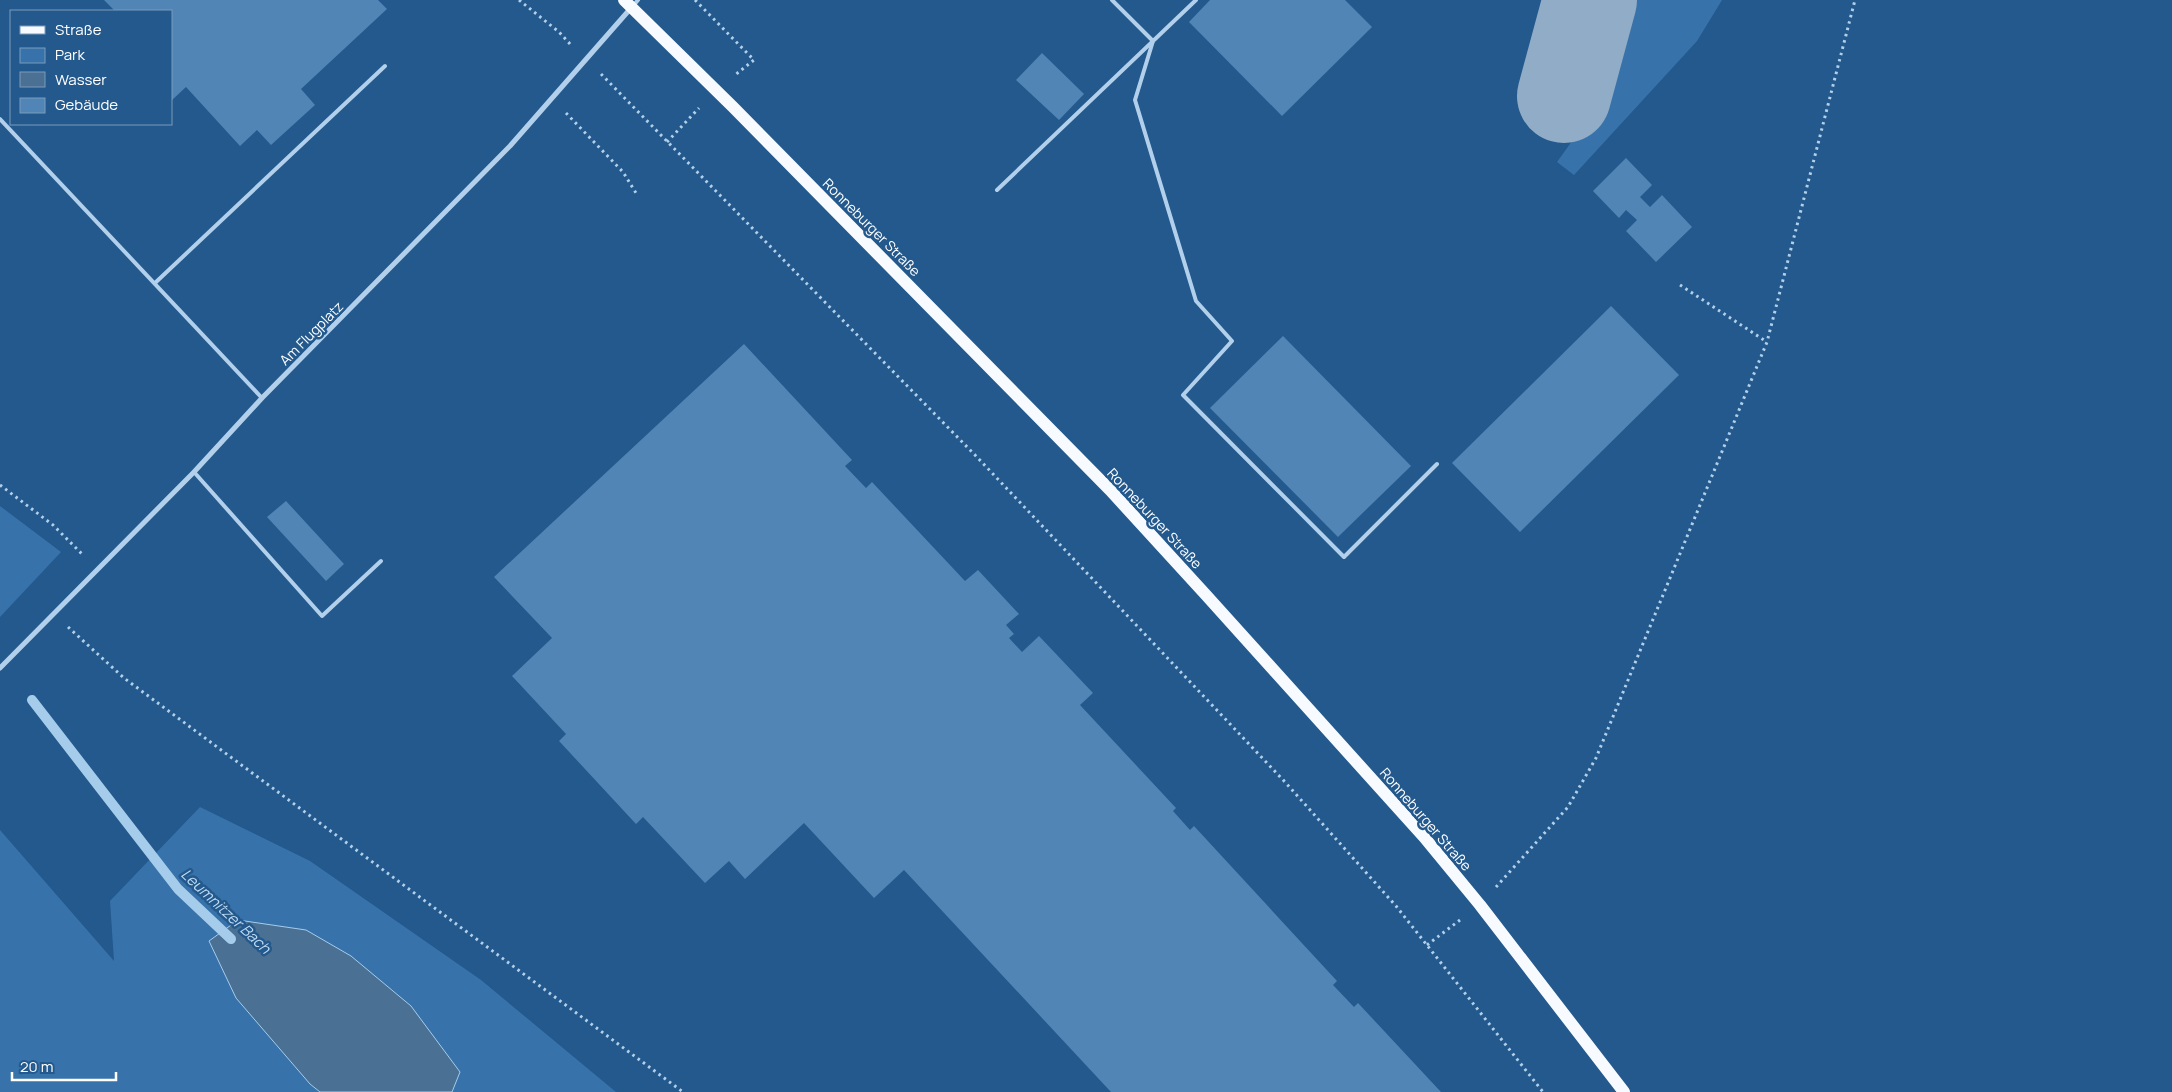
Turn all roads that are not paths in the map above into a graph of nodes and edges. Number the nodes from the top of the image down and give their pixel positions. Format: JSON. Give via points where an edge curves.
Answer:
{"nodes":[{"id":1,"x":1112,"y":0,"type":"edge"},
{"id":2,"x":1196,"y":0,"type":"edge"},
{"id":3,"x":631,"y":3,"type":"edge"},
{"id":4,"x":1153,"y":41,"type":"junction"},
{"id":5,"x":385,"y":66,"type":"dead end"},
{"id":6,"x":0,"y":119,"type":"edge"},
{"id":7,"x":997,"y":190,"type":"dead end"},
{"id":8,"x":155,"y":283,"type":"junction"},
{"id":9,"x":262,"y":398,"type":"junction"},
{"id":10,"x":1437,"y":464,"type":"dead end"},
{"id":11,"x":194,"y":472,"type":"junction"},
{"id":12,"x":381,"y":561,"type":"dead end"},
{"id":13,"x":0,"y":668,"type":"edge"},
{"id":14,"x":1624,"y":1092,"type":"edge"}],
"edges":[{"from":1,"to":4,"type":"lane"},
{"from":2,"to":4,"type":"lane"},
{"from":3,"to":9,"type":"street","name":"Am Flugplatz","via":[[510,146]]},
{"from":3,"to":14,"type":"main road","name":"Ronneburger Straße","via":[[1110,490],[1424,837]]},
{"from":4,"to":7,"type":"lane"},
{"from":4,"to":10,"type":"lane","via":[[1135,100],[1196,301],[1232,341],[1183,395],[1344,557]]},
{"from":5,"to":8,"type":"lane"},
{"from":6,"to":8,"type":"lane"},
{"from":8,"to":9,"type":"lane"},
{"from":9,"to":11,"type":"street","name":"Am Flugplatz"},
{"from":11,"to":12,"type":"lane","via":[[322,616]]},
{"from":11,"to":13,"type":"street","name":"Am Flugplatz"}]}
